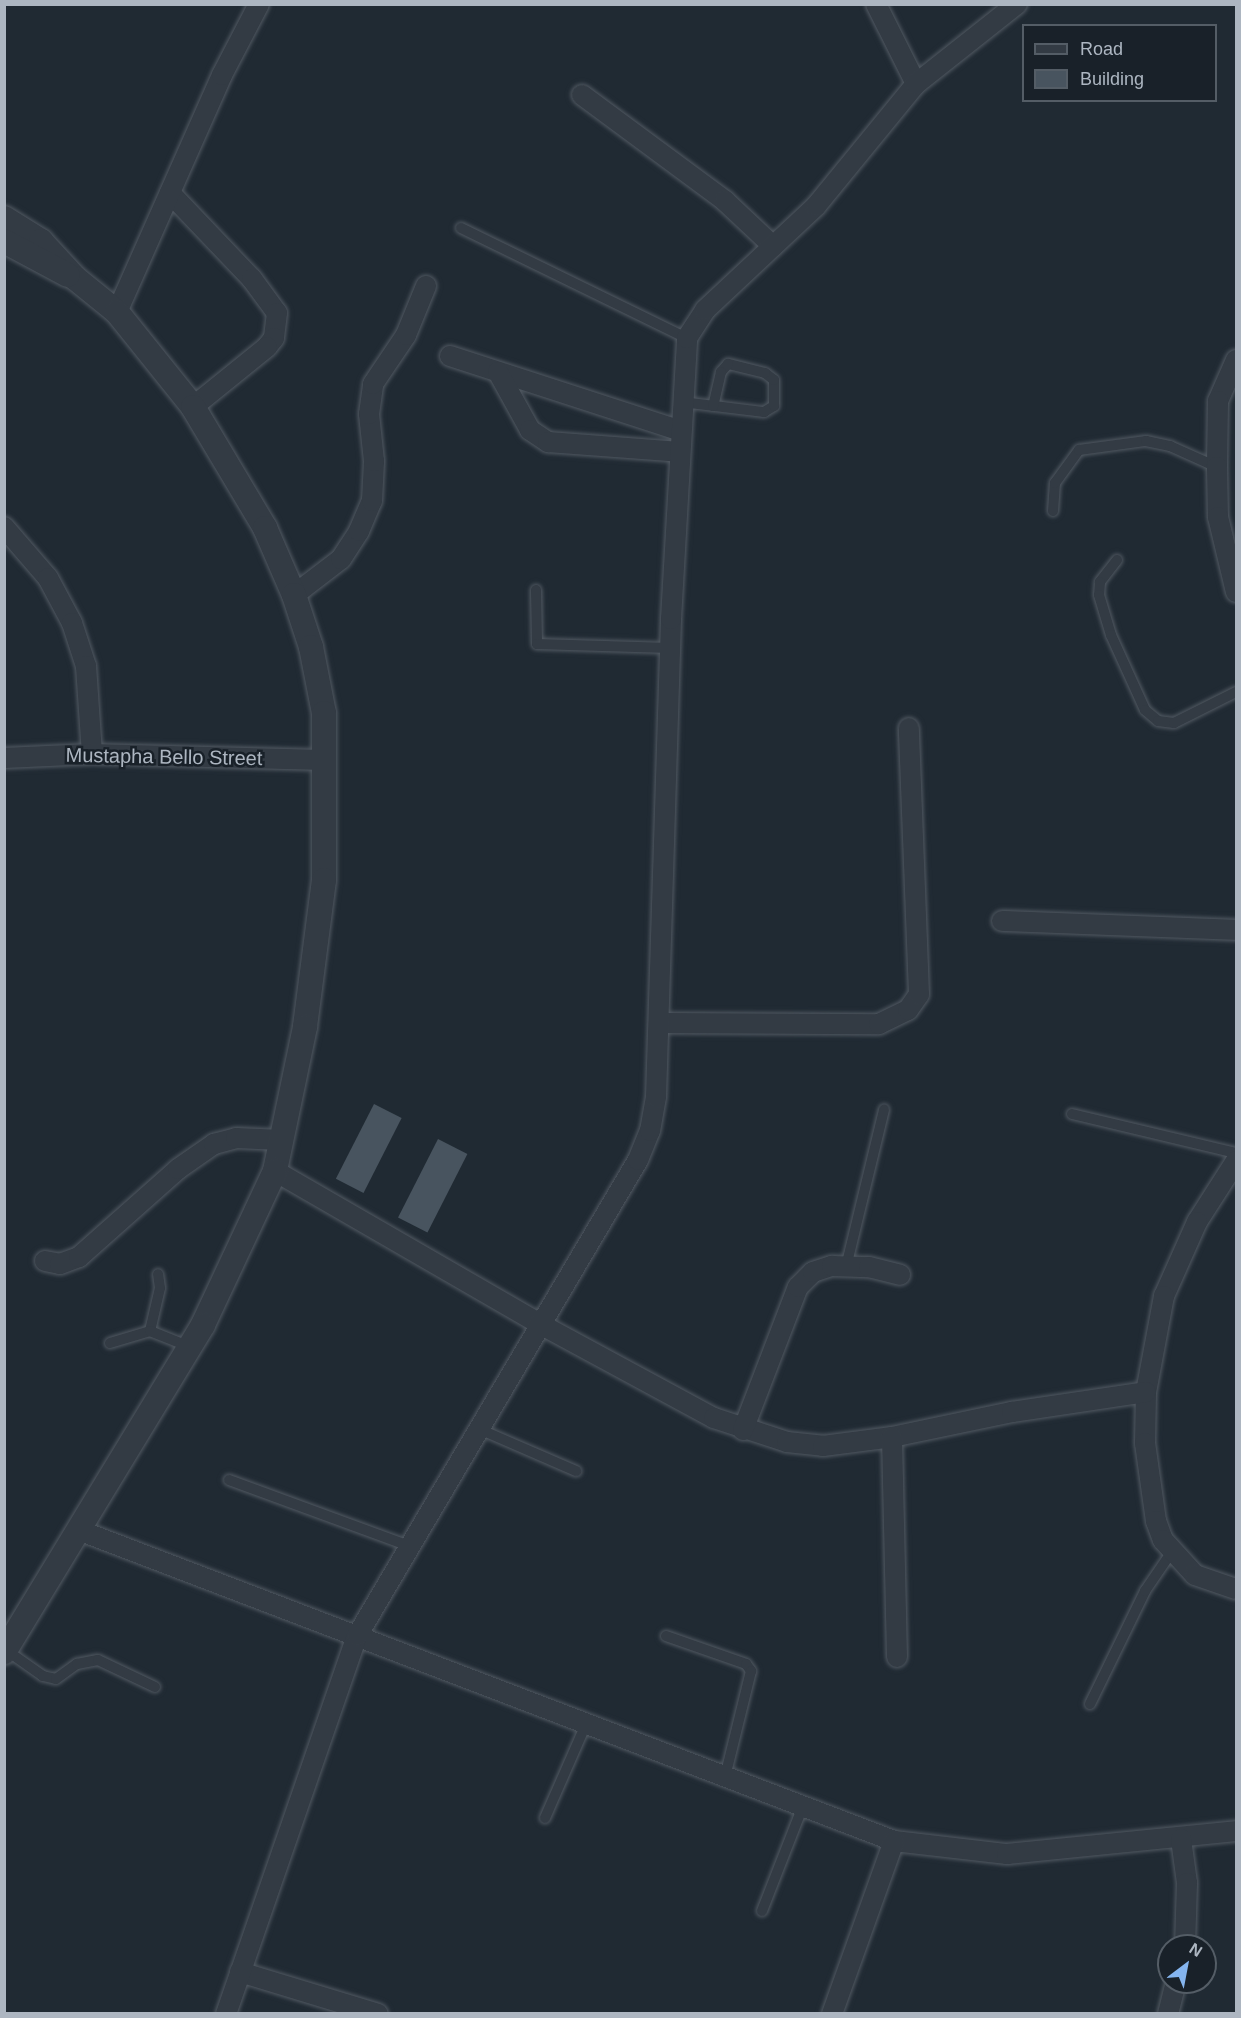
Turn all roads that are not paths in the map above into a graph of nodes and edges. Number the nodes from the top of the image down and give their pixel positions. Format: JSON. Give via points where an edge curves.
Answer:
{"nodes":[{"id":1,"x":259,"y":4,"type":"edge"},
{"id":2,"x":876,"y":4,"type":"edge"},
{"id":3,"x":1017,"y":4,"type":"edge"},
{"id":4,"x":916,"y":84,"type":"junction"},
{"id":5,"x":582,"y":95,"type":"dead end"},
{"id":6,"x":170,"y":193,"type":"junction"},
{"id":7,"x":4,"y":218,"type":"edge"},
{"id":8,"x":461,"y":228,"type":"dead end"},
{"id":9,"x":4,"y":241,"type":"edge"},
{"id":10,"x":773,"y":246,"type":"junction"},
{"id":11,"x":75,"y":278,"type":"junction"},
{"id":12,"x":426,"y":286,"type":"dead end"},
{"id":13,"x":117,"y":312,"type":"junction"},
{"id":14,"x":687,"y":338,"type":"junction"},
{"id":15,"x":450,"y":356,"type":"dead end"},
{"id":16,"x":1236,"y":360,"type":"edge"},
{"id":17,"x":498,"y":372,"type":"junction"},
{"id":18,"x":682,"y":402,"type":"junction"},
{"id":19,"x":713,"y":405,"type":"junction"},
{"id":20,"x":194,"y":407,"type":"junction"},
{"id":21,"x":634,"y":416,"type":"junction"},
{"id":22,"x":681,"y":431,"type":"junction"},
{"id":23,"x":632,"y":448,"type":"junction"},
{"id":24,"x":680,"y":452,"type":"junction"},
{"id":25,"x":1217,"y":467,"type":"junction"},
{"id":26,"x":1053,"y":511,"type":"dead end"},
{"id":27,"x":4,"y":527,"type":"edge"},
{"id":28,"x":1117,"y":560,"type":"dead end"},
{"id":29,"x":536,"y":590,"type":"dead end"},
{"id":30,"x":1236,"y":592,"type":"edge"},
{"id":31,"x":294,"y":594,"type":"junction"},
{"id":32,"x":670,"y":648,"type":"junction"},
{"id":33,"x":1236,"y":692,"type":"edge"},
{"id":34,"x":909,"y":728,"type":"dead end"},
{"id":35,"x":92,"y":754,"type":"junction"},
{"id":36,"x":4,"y":758,"type":"edge"},
{"id":37,"x":324,"y":760,"type":"junction"},
{"id":38,"x":1002,"y":921,"type":"dead end"},
{"id":39,"x":1236,"y":930,"type":"edge"},
{"id":40,"x":660,"y":1023,"type":"junction"},
{"id":41,"x":884,"y":1110,"type":"dead end"},
{"id":42,"x":1072,"y":1114,"type":"dead end"},
{"id":43,"x":282,"y":1140,"type":"junction"},
{"id":44,"x":1236,"y":1153,"type":"edge"},
{"id":45,"x":1236,"y":1161,"type":"edge"},
{"id":46,"x":275,"y":1171,"type":"junction"},
{"id":47,"x":45,"y":1261,"type":"dead end"},
{"id":48,"x":846,"y":1267,"type":"junction"},
{"id":49,"x":158,"y":1274,"type":"dead end"},
{"id":50,"x":900,"y":1275,"type":"dead end"},
{"id":51,"x":540,"y":1324,"type":"junction"},
{"id":52,"x":150,"y":1331,"type":"junction"},
{"id":53,"x":110,"y":1343,"type":"dead end"},
{"id":54,"x":190,"y":1347,"type":"junction"},
{"id":55,"x":1146,"y":1392,"type":"junction"},
{"id":56,"x":479,"y":1429,"type":"junction"},
{"id":57,"x":743,"y":1430,"type":"junction"},
{"id":58,"x":892,"y":1437,"type":"junction"},
{"id":59,"x":576,"y":1471,"type":"dead end"},
{"id":60,"x":229,"y":1480,"type":"dead end"},
{"id":61,"x":81,"y":1531,"type":"junction"},
{"id":62,"x":409,"y":1546,"type":"junction"},
{"id":63,"x":1172,"y":1553,"type":"junction"},
{"id":64,"x":1236,"y":1590,"type":"edge"},
{"id":65,"x":357,"y":1636,"type":"junction"},
{"id":66,"x":666,"y":1636,"type":"dead end"},
{"id":67,"x":5,"y":1651,"type":"edge"},
{"id":68,"x":897,"y":1657,"type":"dead end"},
{"id":69,"x":155,"y":1687,"type":"dead end"},
{"id":70,"x":1090,"y":1704,"type":"dead end"},
{"id":71,"x":586,"y":1724,"type":"junction"},
{"id":72,"x":725,"y":1776,"type":"junction"},
{"id":73,"x":803,"y":1806,"type":"junction"},
{"id":74,"x":545,"y":1818,"type":"dead end"},
{"id":75,"x":1236,"y":1832,"type":"edge"},
{"id":76,"x":1181,"y":1839,"type":"junction"},
{"id":77,"x":894,"y":1841,"type":"junction"},
{"id":78,"x":762,"y":1911,"type":"dead end"},
{"id":79,"x":1185,"y":1934,"type":"edge"},
{"id":80,"x":240,"y":1972,"type":"junction"},
{"id":81,"x":1173,"y":1994,"type":"edge"},
{"id":82,"x":226,"y":2013,"type":"edge"},
{"id":83,"x":378,"y":2013,"type":"edge"},
{"id":84,"x":832,"y":2013,"type":"edge"},
{"id":85,"x":1168,"y":2013,"type":"edge"}],
"edges":[{"from":1,"to":6,"type":"street","via":[[222,75]]},
{"from":2,"to":4,"type":"street"},
{"from":3,"to":4,"type":"street"},
{"from":4,"to":10,"type":"street","via":[[816,206]]},
{"from":5,"to":10,"type":"street","via":[[725,201]]},
{"from":6,"to":13,"type":"street"},
{"from":6,"to":20,"type":"street","via":[[252,279],[277,313],[276,331],[267,347]]},
{"from":7,"to":11,"type":"street","via":[[41,241]]},
{"from":8,"to":14,"type":"lane"},
{"from":9,"to":11,"type":"street"},
{"from":10,"to":14,"type":"street","via":[[705,310]]},
{"from":11,"to":13,"type":"street"},
{"from":12,"to":31,"type":"street","via":[[406,335],[373,384],[369,414],[374,461],[372,501],[341,559]]},
{"from":13,"to":20,"type":"street"},
{"from":14,"to":18,"type":"street"},
{"from":15,"to":17,"type":"street"},
{"from":16,"to":25,"type":"street","via":[[1218,401]]},
{"from":17,"to":21,"type":"street"},
{"from":17,"to":23,"type":"street","via":[[530,430],[539,438],[548,442]]},
{"from":18,"to":19,"type":"lane"},
{"from":18,"to":22,"type":"street"},
{"from":19,"to":19,"type":"lane","via":[[771,411],[774,380],[765,373],[728,364],[721,372]]},
{"from":20,"to":31,"type":"street","via":[[265,528]]},
{"from":21,"to":22,"type":"street"},
{"from":21,"to":23,"type":"street"},
{"from":22,"to":24,"type":"street"},
{"from":23,"to":24,"type":"street"},
{"from":24,"to":32,"type":"street"},
{"from":25,"to":26,"type":"lane","via":[[1170,446],[1146,441],[1079,450],[1055,483]]},
{"from":25,"to":30,"type":"street","via":[[1218,517]]},
{"from":27,"to":35,"type":"street","via":[[48,578],[72,623],[86,666]]},
{"from":28,"to":33,"type":"lane","via":[[1101,582],[1099,595],[1111,635],[1145,710],[1158,721],[1174,723]]},
{"from":29,"to":32,"type":"lane","via":[[537,644]]},
{"from":31,"to":37,"type":"street","via":[[311,647],[324,713]]},
{"from":32,"to":40,"type":"street"},
{"from":34,"to":40,"type":"street","via":[[919,994],[908,1010],[879,1024]]},
{"from":35,"to":36,"type":"street","name":"Mustapha Bello Street"},
{"from":35,"to":37,"type":"street","name":"Mustapha Bello Street"},
{"from":37,"to":43,"type":"street","via":[[324,880],[305,1027]]},
{"from":38,"to":39,"type":"street"},
{"from":40,"to":51,"type":"street","via":[[650,1131],[638,1160]]},
{"from":41,"to":48,"type":"lane"},
{"from":42,"to":44,"type":"lane"},
{"from":43,"to":46,"type":"street"},
{"from":43,"to":47,"type":"street","via":[[236,1137],[214,1144],[178,1168],[79,1257],[60,1264]]},
{"from":45,"to":55,"type":"street","via":[[1197,1222],[1164,1296]]},
{"from":46,"to":51,"type":"street"},
{"from":46,"to":54,"type":"street"},
{"from":48,"to":50,"type":"street"},
{"from":48,"to":57,"type":"street","via":[[813,1272],[798,1287]]},
{"from":49,"to":52,"type":"lane","via":[[160,1288],[151,1313]]},
{"from":51,"to":56,"type":"street"},
{"from":51,"to":57,"type":"street"},
{"from":52,"to":53,"type":"lane"},
{"from":52,"to":54,"type":"lane"},
{"from":54,"to":61,"type":"street"},
{"from":55,"to":58,"type":"street","via":[[1012,1412]]},
{"from":55,"to":63,"type":"street","via":[[1145,1443],[1156,1521]]},
{"from":56,"to":59,"type":"lane"},
{"from":56,"to":62,"type":"street"},
{"from":57,"to":58,"type":"street","via":[[787,1442],[824,1446]]},
{"from":58,"to":68,"type":"street"},
{"from":60,"to":62,"type":"lane"},
{"from":61,"to":65,"type":"street"},
{"from":61,"to":67,"type":"street"},
{"from":62,"to":65,"type":"street"},
{"from":63,"to":64,"type":"street","via":[[1195,1575]]},
{"from":63,"to":70,"type":"lane","via":[[1145,1591]]},
{"from":65,"to":71,"type":"street"},
{"from":65,"to":80,"type":"street"},
{"from":66,"to":72,"type":"lane","via":[[746,1664],[750,1671]]},
{"from":67,"to":69,"type":"lane","via":[[44,1676],[56,1679],[77,1664],[98,1660]]},
{"from":71,"to":72,"type":"street"},
{"from":71,"to":74,"type":"lane"},
{"from":72,"to":73,"type":"street"},
{"from":73,"to":77,"type":"street"},
{"from":73,"to":78,"type":"lane"},
{"from":75,"to":76,"type":"street"},
{"from":76,"to":77,"type":"street","via":[[1007,1854]]},
{"from":76,"to":79,"type":"street","via":[[1186,1883]]},
{"from":77,"to":84,"type":"street"},
{"from":80,"to":82,"type":"street"},
{"from":80,"to":83,"type":"street"},
{"from":81,"to":85,"type":"street"}]}
